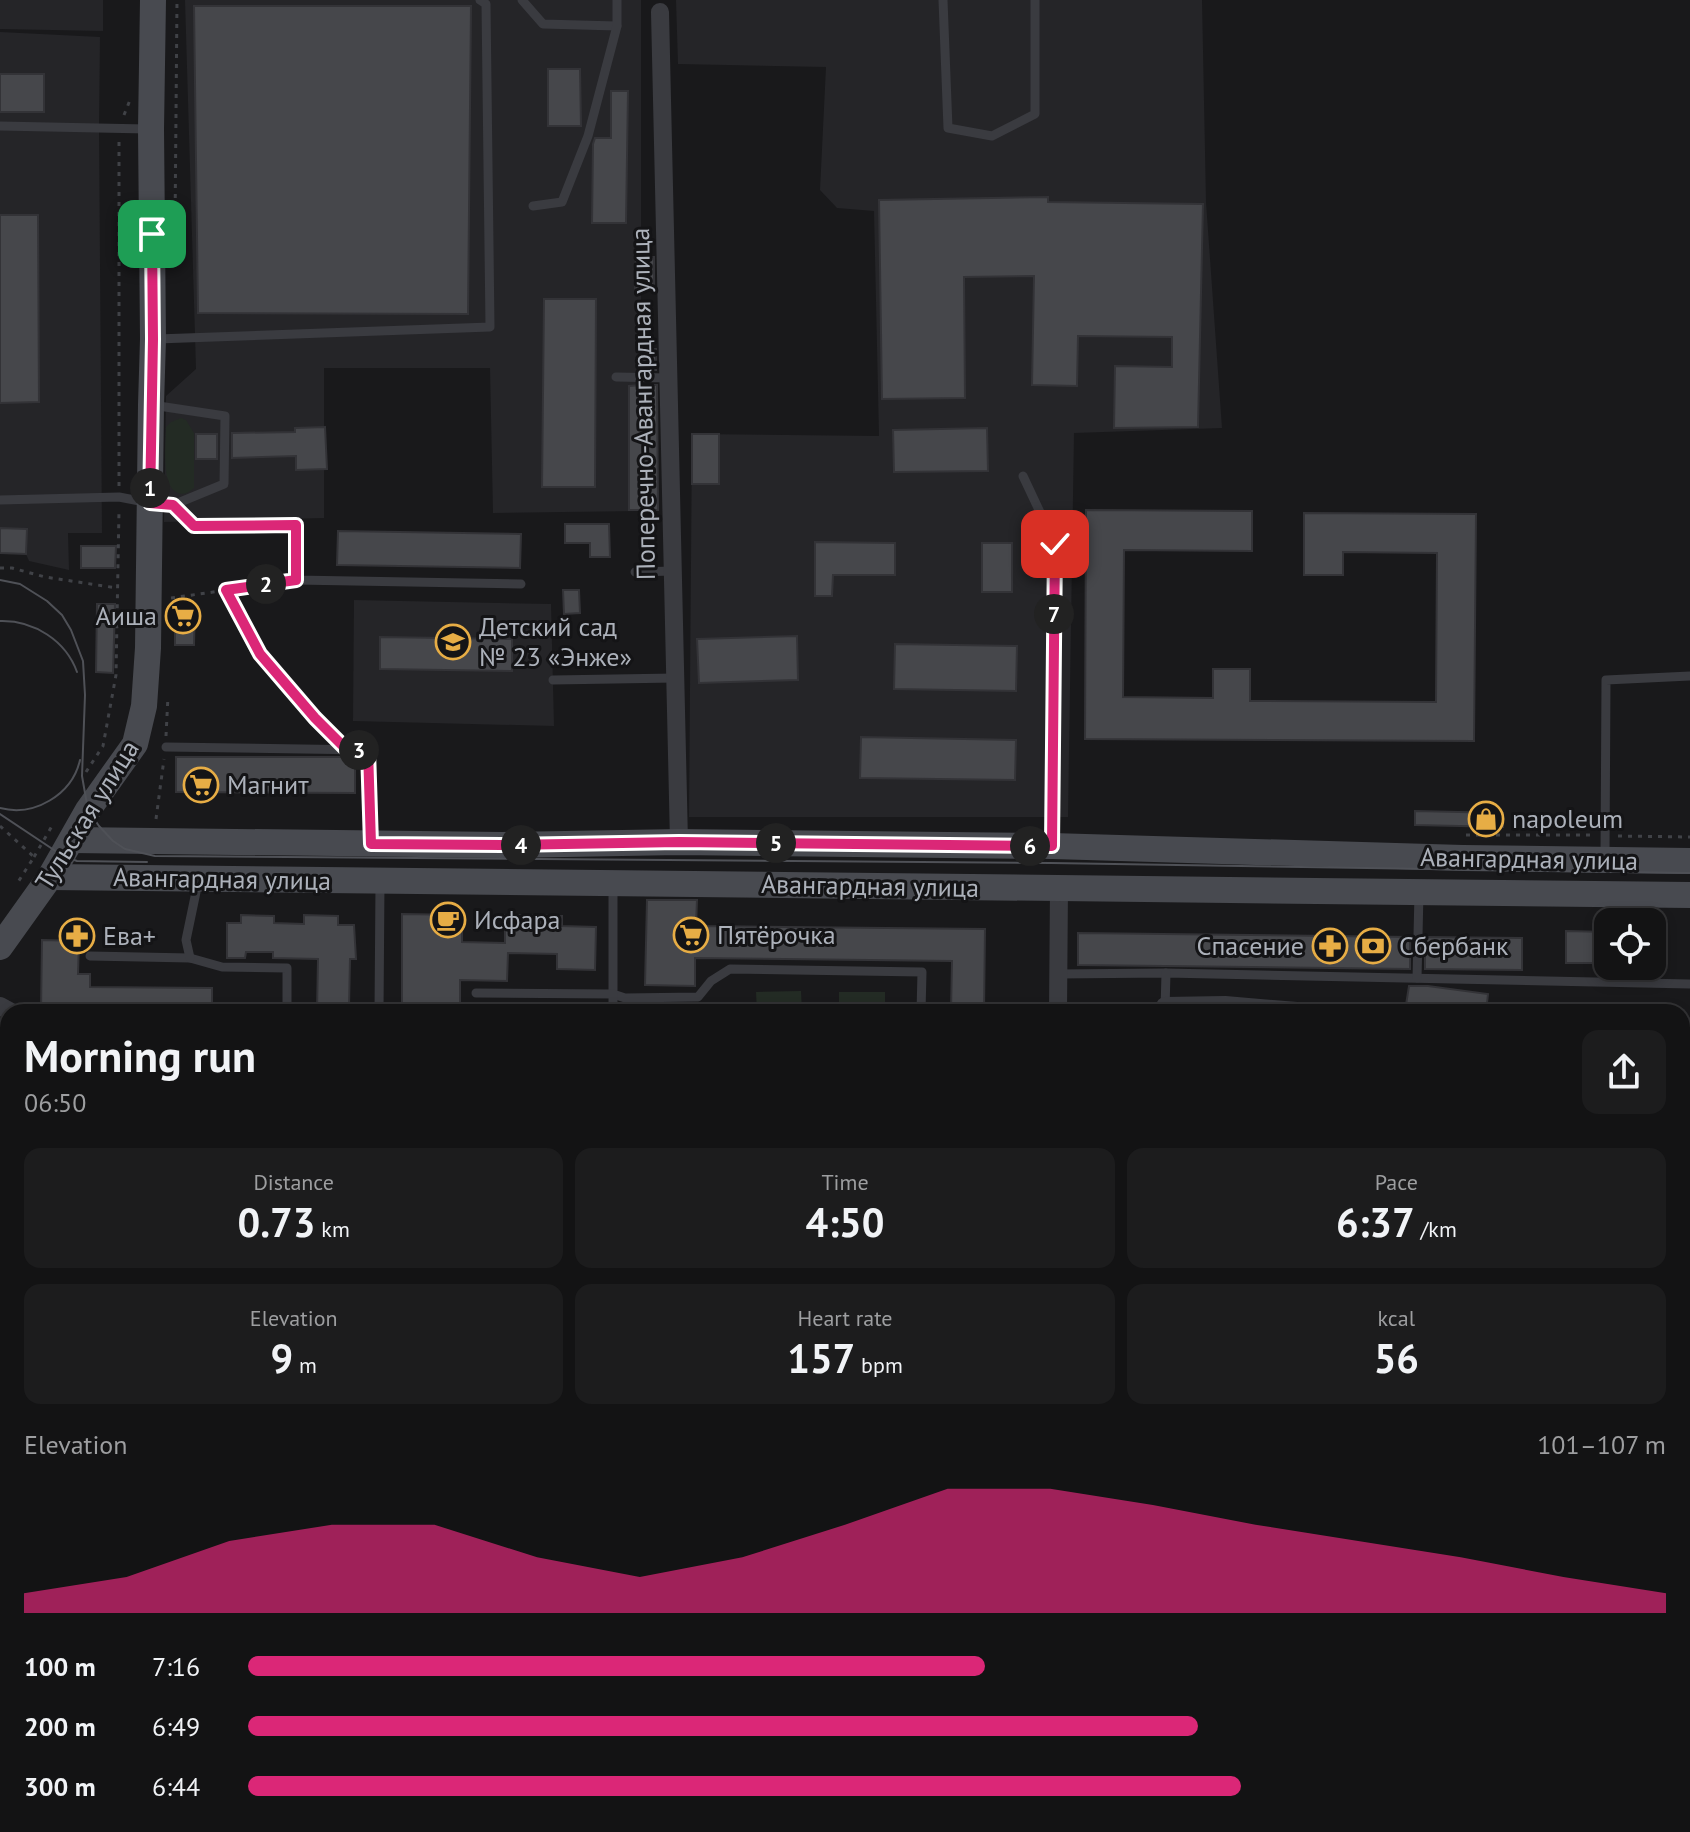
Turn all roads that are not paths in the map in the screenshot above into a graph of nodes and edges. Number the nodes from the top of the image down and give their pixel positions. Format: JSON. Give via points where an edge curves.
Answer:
{"nodes":[{"id":1,"x":153,"y":0,"type":"edge"},
{"id":2,"x":480,"y":0,"type":"edge"},
{"id":3,"x":522,"y":0,"type":"edge"},
{"id":4,"x":617,"y":0,"type":"edge"},
{"id":5,"x":943,"y":0,"type":"edge"},
{"id":6,"x":1035,"y":0,"type":"edge"},
{"id":7,"x":660,"y":6,"type":"edge"},
{"id":8,"x":617,"y":26,"type":"junction"},
{"id":9,"x":0,"y":126,"type":"edge"},
{"id":10,"x":151,"y":129,"type":"junction"},
{"id":11,"x":533,"y":206,"type":"dead end"},
{"id":12,"x":153,"y":339,"type":"junction"},
{"id":13,"x":616,"y":377,"type":"dead end"},
{"id":14,"x":668,"y":378,"type":"junction"},
{"id":15,"x":151,"y":405,"type":"junction"},
{"id":16,"x":1023,"y":476,"type":"dead end"},
{"id":17,"x":0,"y":500,"type":"edge"},
{"id":18,"x":162,"y":504,"type":"junction"},
{"id":19,"x":673,"y":571,"type":"junction"},
{"id":20,"x":635,"y":572,"type":"dead end"},
{"id":21,"x":521,"y":584,"type":"dead end"},
{"id":22,"x":1690,"y":676,"type":"edge"},
{"id":23,"x":675,"y":678,"type":"junction"},
{"id":24,"x":553,"y":680,"type":"dead end"},
{"id":25,"x":166,"y":747,"type":"dead end"},
{"id":26,"x":72,"y":840,"type":"junction"},
{"id":27,"x":679,"y":842,"type":"junction"},
{"id":28,"x":371,"y":844,"type":"junction"},
{"id":29,"x":1052,"y":846,"type":"junction"},
{"id":30,"x":1605,"y":860,"type":"junction"},
{"id":31,"x":1690,"y":861,"type":"edge"},
{"id":32,"x":42,"y":867,"type":"junction"},
{"id":33,"x":1573,"y":876,"type":"junction"},
{"id":34,"x":196,"y":878,"type":"junction"},
{"id":35,"x":380,"y":880,"type":"junction"},
{"id":36,"x":613,"y":883,"type":"junction"},
{"id":37,"x":1059,"y":887,"type":"junction"},
{"id":38,"x":1419,"y":892,"type":"junction"},
{"id":39,"x":1690,"y":895,"type":"edge"},
{"id":40,"x":0,"y":947,"type":"edge"},
{"id":41,"x":90,"y":956,"type":"dead end"},
{"id":42,"x":190,"y":958,"type":"junction"},
{"id":43,"x":1166,"y":973,"type":"junction"},
{"id":44,"x":1058,"y":974,"type":"junction"},
{"id":45,"x":1417,"y":978,"type":"junction"},
{"id":46,"x":1690,"y":984,"type":"edge"},
{"id":47,"x":476,"y":993,"type":"dead end"},
{"id":48,"x":613,"y":994,"type":"junction"},
{"id":49,"x":287,"y":1004,"type":"edge"},
{"id":50,"x":379,"y":1004,"type":"edge"},
{"id":51,"x":613,"y":1004,"type":"edge"},
{"id":52,"x":921,"y":1004,"type":"edge"},
{"id":53,"x":1058,"y":1004,"type":"edge"},
{"id":54,"x":1165,"y":1004,"type":"edge"}],
"edges":[{"from":1,"to":10,"type":"main road","name":"Тульская улица"},
{"from":2,"to":12,"type":"lane","via":[[486,4],[490,327]]},
{"from":3,"to":8,"type":"lane","via":[[543,24]]},
{"from":4,"to":8,"type":"lane"},
{"from":5,"to":6,"type":"lane","via":[[948,128],[992,136],[1035,114]]},
{"from":7,"to":14,"type":"street","name":"Поперечно-Авангардная улица"},
{"from":8,"to":11,"type":"lane","via":[[588,136],[562,202]]},
{"from":9,"to":10,"type":"lane"},
{"from":10,"to":12,"type":"main road","name":"Тульская улица"},
{"from":12,"to":15,"type":"main road","name":"Тульская улица"},
{"from":13,"to":14,"type":"lane"},
{"from":14,"to":19,"type":"street","name":"Поперечно-Авангардная улица"},
{"from":15,"to":18,"type":"main road","name":"Тульская улица"},
{"from":15,"to":18,"type":"lane","via":[[225,416],[224,484]]},
{"from":16,"to":29,"type":"lane","via":[[1055,544]]},
{"from":17,"to":18,"type":"lane","via":[[119,497]]},
{"from":18,"to":21,"type":"lane","via":[[194,526],[296,525],[296,580]]},
{"from":18,"to":26,"type":"main road","name":"Тульская улица","via":[[139,730]]},
{"from":19,"to":20,"type":"lane"},
{"from":19,"to":23,"type":"street","name":"Поперечно-Авангардная улица","via":[[682,623]]},
{"from":22,"to":30,"type":"lane","via":[[1606,680]]},
{"from":23,"to":24,"type":"lane"},
{"from":23,"to":27,"type":"street","name":"Поперечно-Авангардная улица","via":[[683,699]]},
{"from":25,"to":28,"type":"lane","via":[[368,750]]},
{"from":26,"to":28,"type":"main road","name":"Авангардная улица"},
{"from":26,"to":32,"type":"main road","name":"Тульская улица"},
{"from":27,"to":28,"type":"main road","name":"Авангардная улица"},
{"from":27,"to":29,"type":"main road","name":"Авангардная улица"},
{"from":29,"to":33,"type":"main road","name":"Авангардная улица","via":[[1448,858]]},
{"from":30,"to":31,"type":"main road","name":"Авангардная улица"},
{"from":30,"to":33,"type":"main road","name":"Авангардная улица"},
{"from":32,"to":34,"type":"main road","name":"Авангардная улица"},
{"from":32,"to":40,"type":"main road","name":"Тульская улица"},
{"from":33,"to":38,"type":"main road","name":"Авангардная улица"},
{"from":33,"to":39,"type":"main road","name":"Авангардная улица"},
{"from":34,"to":35,"type":"main road","name":"Авангардная улица"},
{"from":34,"to":42,"type":"lane","via":[[186,940]]},
{"from":35,"to":36,"type":"main road","name":"Авангардная улица"},
{"from":35,"to":50,"type":"lane"},
{"from":36,"to":37,"type":"main road","name":"Авангардная улица"},
{"from":36,"to":48,"type":"lane"},
{"from":37,"to":38,"type":"main road","name":"Авангардная улица"},
{"from":37,"to":44,"type":"street"},
{"from":38,"to":45,"type":"lane"},
{"from":41,"to":42,"type":"lane"},
{"from":42,"to":49,"type":"lane","via":[[222,967],[287,968]]},
{"from":43,"to":44,"type":"lane"},
{"from":43,"to":45,"type":"lane"},
{"from":43,"to":54,"type":"lane"},
{"from":44,"to":53,"type":"street"},
{"from":45,"to":46,"type":"lane"},
{"from":47,"to":48,"type":"lane"},
{"from":48,"to":51,"type":"lane"},
{"from":48,"to":52,"type":"lane","via":[[698,997],[730,969],[922,972]]}]}
